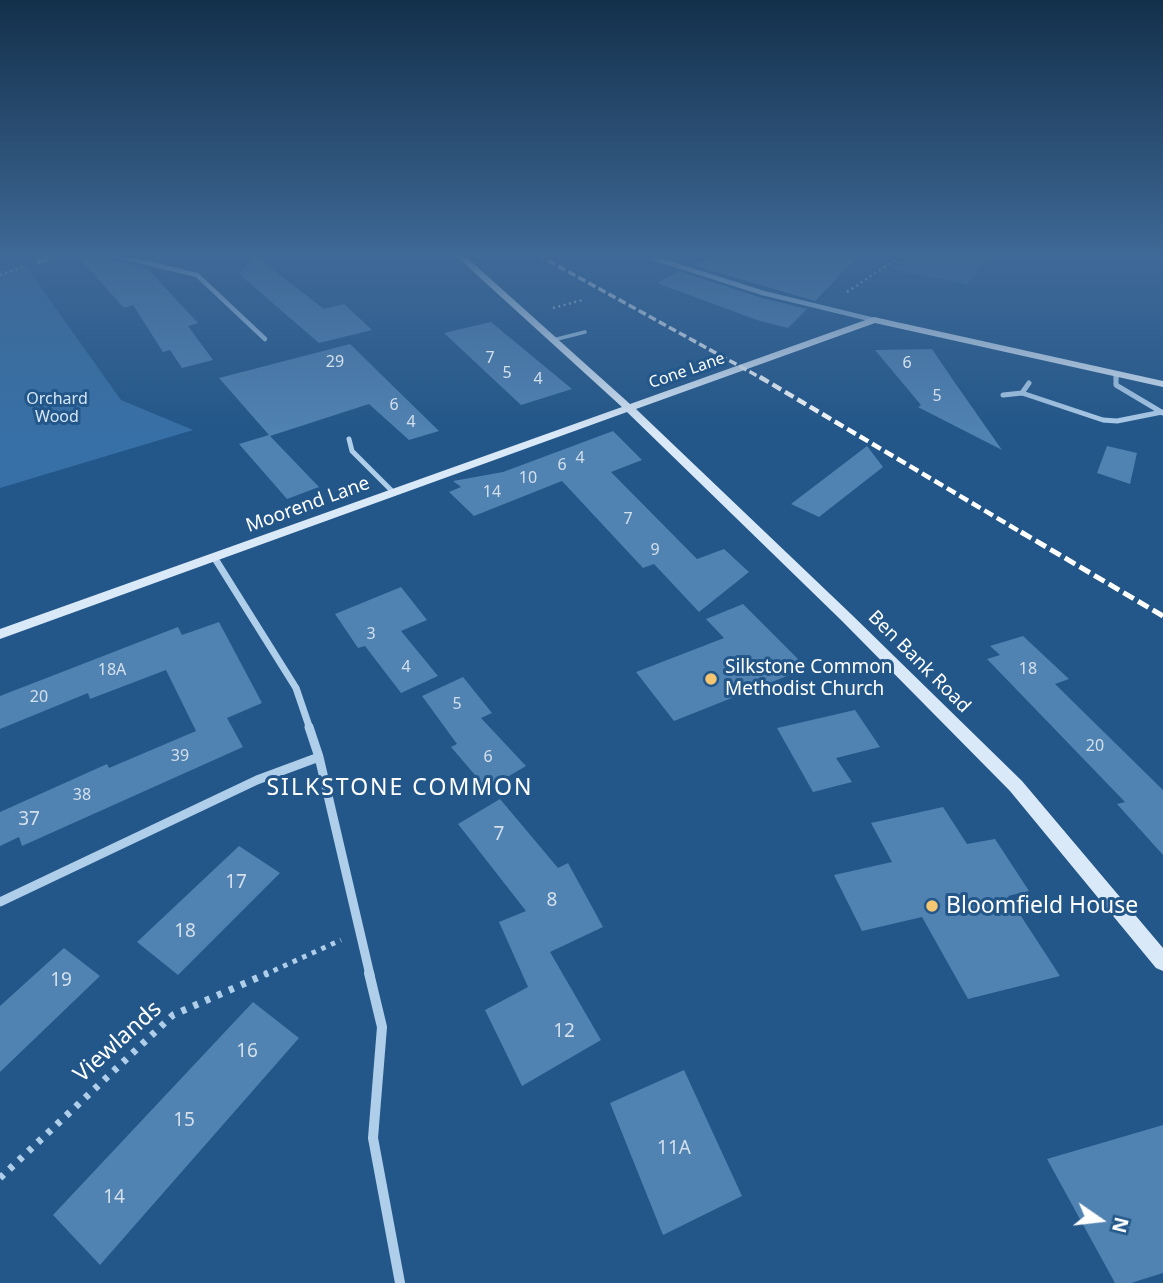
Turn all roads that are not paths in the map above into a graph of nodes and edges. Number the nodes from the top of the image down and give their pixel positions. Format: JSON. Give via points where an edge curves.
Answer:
{"nodes":[{"id":1,"x":239,"y":315,"type":"edge"},
{"id":2,"x":525,"y":315,"type":"edge"},
{"id":3,"x":853,"y":315,"type":"edge"},
{"id":4,"x":874,"y":320,"type":"junction"},
{"id":5,"x":585,"y":332,"type":"dead end"},
{"id":6,"x":265,"y":339,"type":"dead end"},
{"id":7,"x":553,"y":340,"type":"junction"},
{"id":8,"x":1116,"y":374,"type":"junction"},
{"id":9,"x":1030,"y":383,"type":"dead end"},
{"id":10,"x":1163,"y":384,"type":"edge"},
{"id":11,"x":1022,"y":393,"type":"junction"},
{"id":12,"x":1003,"y":395,"type":"dead end"},
{"id":13,"x":629,"y":408,"type":"junction"},
{"id":14,"x":1163,"y":412,"type":"edge"},
{"id":15,"x":349,"y":439,"type":"dead end"},
{"id":16,"x":394,"y":493,"type":"junction"},
{"id":17,"x":214,"y":557,"type":"junction"},
{"id":18,"x":0,"y":634,"type":"edge"},
{"id":19,"x":319,"y":757,"type":"junction"},
{"id":20,"x":0,"y":902,"type":"edge"},
{"id":21,"x":1163,"y":962,"type":"edge"},
{"id":22,"x":401,"y":1283,"type":"edge"}],
"edges":[{"from":1,"to":6,"type":"street"},
{"from":2,"to":7,"type":"street","name":"Ben Bank Road"},
{"from":3,"to":4,"type":"street"},
{"from":4,"to":8,"type":"street"},
{"from":4,"to":13,"type":"street","name":"Cone Lane"},
{"from":5,"to":7,"type":"lane"},
{"from":7,"to":13,"type":"street","name":"Ben Bank Road"},
{"from":8,"to":10,"type":"street"},
{"from":8,"to":14,"type":"street","via":[[1116,385]]},
{"from":9,"to":11,"type":"street"},
{"from":11,"to":12,"type":"street"},
{"from":11,"to":14,"type":"street","via":[[1103,420]]},
{"from":13,"to":16,"type":"street","name":"Moorend Lane"},
{"from":13,"to":21,"type":"street","name":"Ben Bank Road","via":[[1016,786]]},
{"from":15,"to":16,"type":"street","via":[[352,451]]},
{"from":16,"to":17,"type":"street","name":"Moorend Lane"},
{"from":17,"to":18,"type":"street","name":"Moorend Lane"},
{"from":17,"to":19,"type":"street","via":[[296,688]]},
{"from":19,"to":20,"type":"street","via":[[257,780]]},
{"from":19,"to":22,"type":"street","via":[[382,1027],[373,1138]]}]}
